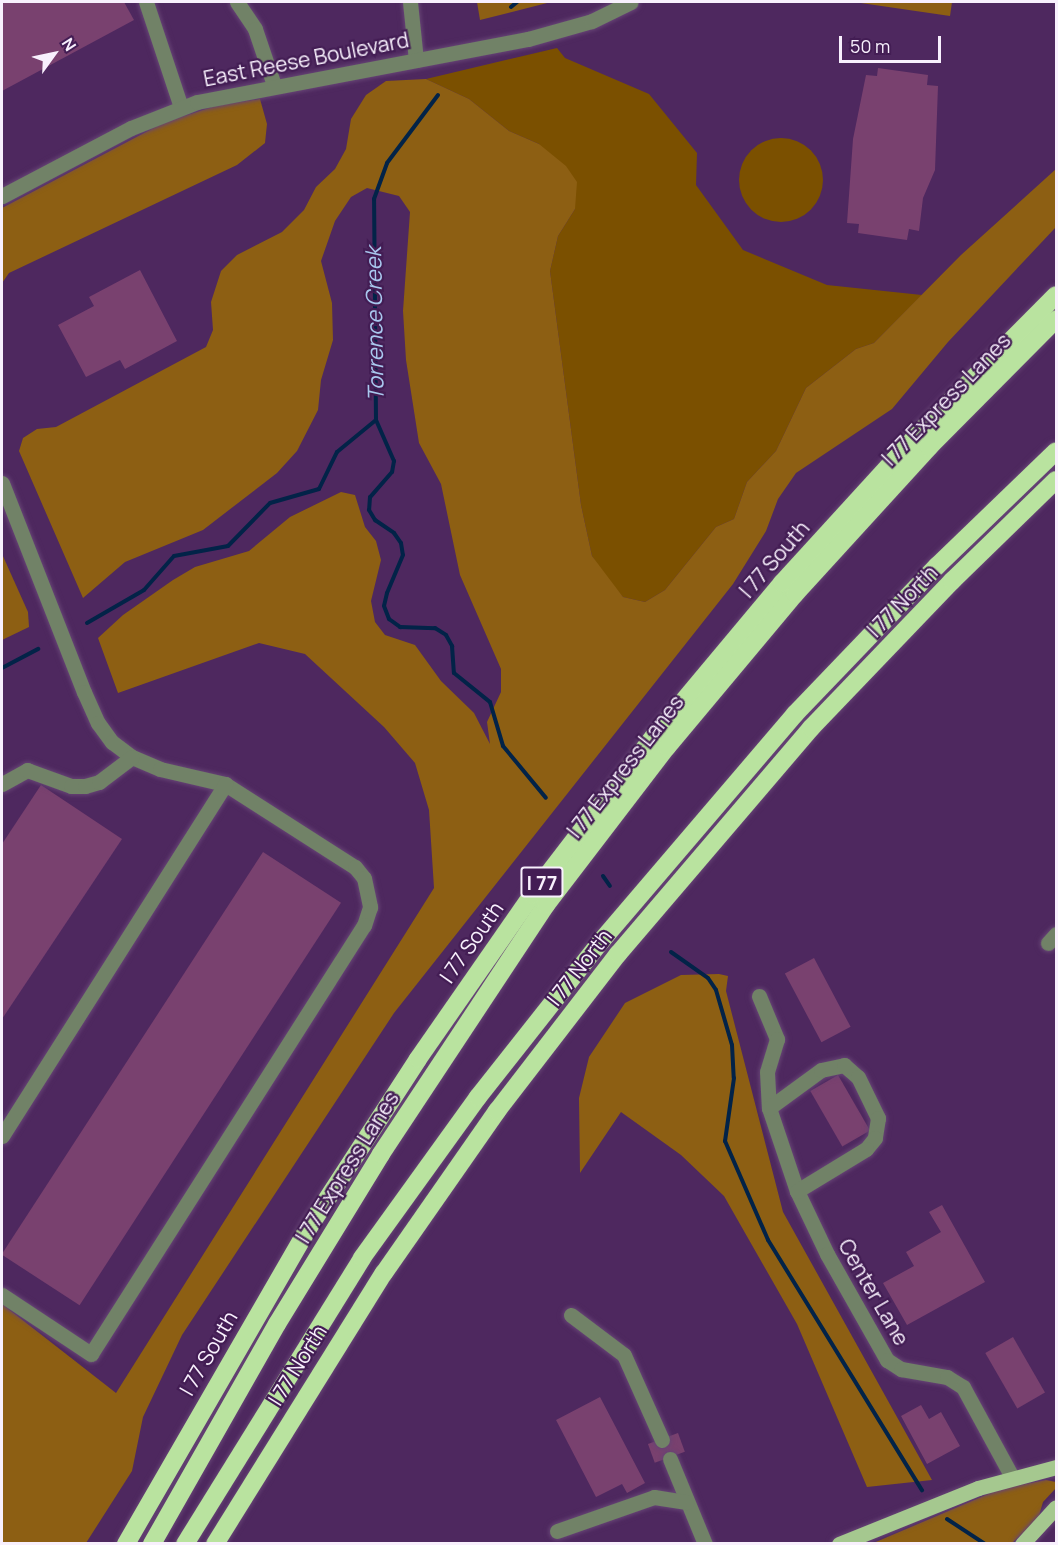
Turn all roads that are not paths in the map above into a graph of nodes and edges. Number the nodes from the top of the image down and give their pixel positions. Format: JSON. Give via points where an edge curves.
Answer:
{"nodes":[{"id":1,"x":146,"y":2,"type":"edge"},
{"id":2,"x":237,"y":2,"type":"edge"},
{"id":3,"x":410,"y":2,"type":"edge"},
{"id":4,"x":631,"y":2,"type":"edge"},
{"id":5,"x":416,"y":60,"type":"junction"},
{"id":6,"x":274,"y":85,"type":"junction"},
{"id":7,"x":181,"y":107,"type":"junction"},
{"id":8,"x":2,"y":196,"type":"edge"},
{"id":9,"x":1056,"y":295,"type":"edge"},
{"id":10,"x":1056,"y":319,"type":"edge"},
{"id":11,"x":1056,"y":451,"type":"edge"},
{"id":12,"x":1056,"y":480,"type":"edge"},
{"id":13,"x":2,"y":483,"type":"edge"},
{"id":14,"x":132,"y":757,"type":"junction"},
{"id":15,"x":225,"y":783,"type":"junction"},
{"id":16,"x":2,"y":784,"type":"edge"},
{"id":17,"x":759,"y":996,"type":"dead end"},
{"id":18,"x":769,"y":1108,"type":"junction"},
{"id":19,"x":2,"y":1136,"type":"edge"},
{"id":20,"x":797,"y":1191,"type":"junction"},
{"id":21,"x":2,"y":1295,"type":"edge"},
{"id":22,"x":571,"y":1315,"type":"dead end"},
{"id":23,"x":662,"y":1440,"type":"dead end"},
{"id":24,"x":670,"y":1459,"type":"dead end"},
{"id":25,"x":1056,"y":1467,"type":"edge"},
{"id":26,"x":1012,"y":1477,"type":"junction"},
{"id":27,"x":687,"y":1502,"type":"junction"},
{"id":28,"x":1056,"y":1507,"type":"edge"},
{"id":29,"x":557,"y":1531,"type":"dead end"},
{"id":30,"x":126,"y":1544,"type":"edge"},
{"id":31,"x":152,"y":1544,"type":"edge"},
{"id":32,"x":185,"y":1544,"type":"edge"},
{"id":33,"x":216,"y":1544,"type":"edge"},
{"id":34,"x":705,"y":1544,"type":"edge"},
{"id":35,"x":839,"y":1544,"type":"edge"},
{"id":36,"x":1022,"y":1544,"type":"edge"}],
"edges":[{"from":1,"to":7,"type":"street"},
{"from":2,"to":6,"type":"street","via":[[255,29]]},
{"from":3,"to":5,"type":"street"},
{"from":4,"to":5,"type":"street","name":"East Reese Boulevard","via":[[569,28]]},
{"from":5,"to":6,"type":"street","name":"East Reese Boulevard"},
{"from":6,"to":7,"type":"street","name":"East Reese Boulevard"},
{"from":7,"to":8,"type":"street","name":"East Reese Boulevard","via":[[130,128]]},
{"from":9,"to":30,"type":"highway","name":"I 77 South","number":"I 77","via":[[917,435],[789,574],[668,719],[559,859],[474,976],[339,1180],[258,1312]]},
{"from":10,"to":31,"type":"highway","name":"I 77 Express Lanes","number":"I 77","via":[[929,447],[795,594],[667,747],[546,905],[334,1229]]},
{"from":11,"to":32,"type":"highway","via":[[929,574],[803,706],[595,949],[478,1097],[362,1258]]},
{"from":12,"to":33,"type":"highway","name":"I 77 North","via":[[952,581],[812,728],[618,954],[497,1111],[384,1273]]},
{"from":13,"to":14,"type":"street","via":[[98,723]]},
{"from":14,"to":15,"type":"street","via":[[160,769]]},
{"from":14,"to":16,"type":"street","via":[[99,782],[85,786],[71,786],[27,770]]},
{"from":15,"to":19,"type":"street"},
{"from":15,"to":21,"type":"street","via":[[355,867],[368,892],[370,907],[364,925],[91,1354]]},
{"from":17,"to":18,"type":"street","name":"Center Lane","via":[[777,1039],[767,1072]]},
{"from":18,"to":20,"type":"street","name":"Center Lane"},
{"from":18,"to":20,"type":"street","via":[[821,1070],[844,1065],[858,1077],[878,1118],[875,1138],[866,1149]]},
{"from":20,"to":26,"type":"street","name":"Center Lane","via":[[887,1360],[901,1369],[946,1377],[963,1387]]},
{"from":22,"to":23,"type":"street","via":[[624,1355]]},
{"from":24,"to":27,"type":"street"},
{"from":25,"to":26,"type":"main road"},
{"from":26,"to":35,"type":"main road"},
{"from":27,"to":29,"type":"street","via":[[654,1497]]},
{"from":27,"to":34,"type":"street"},
{"from":28,"to":36,"type":"main road"}]}
